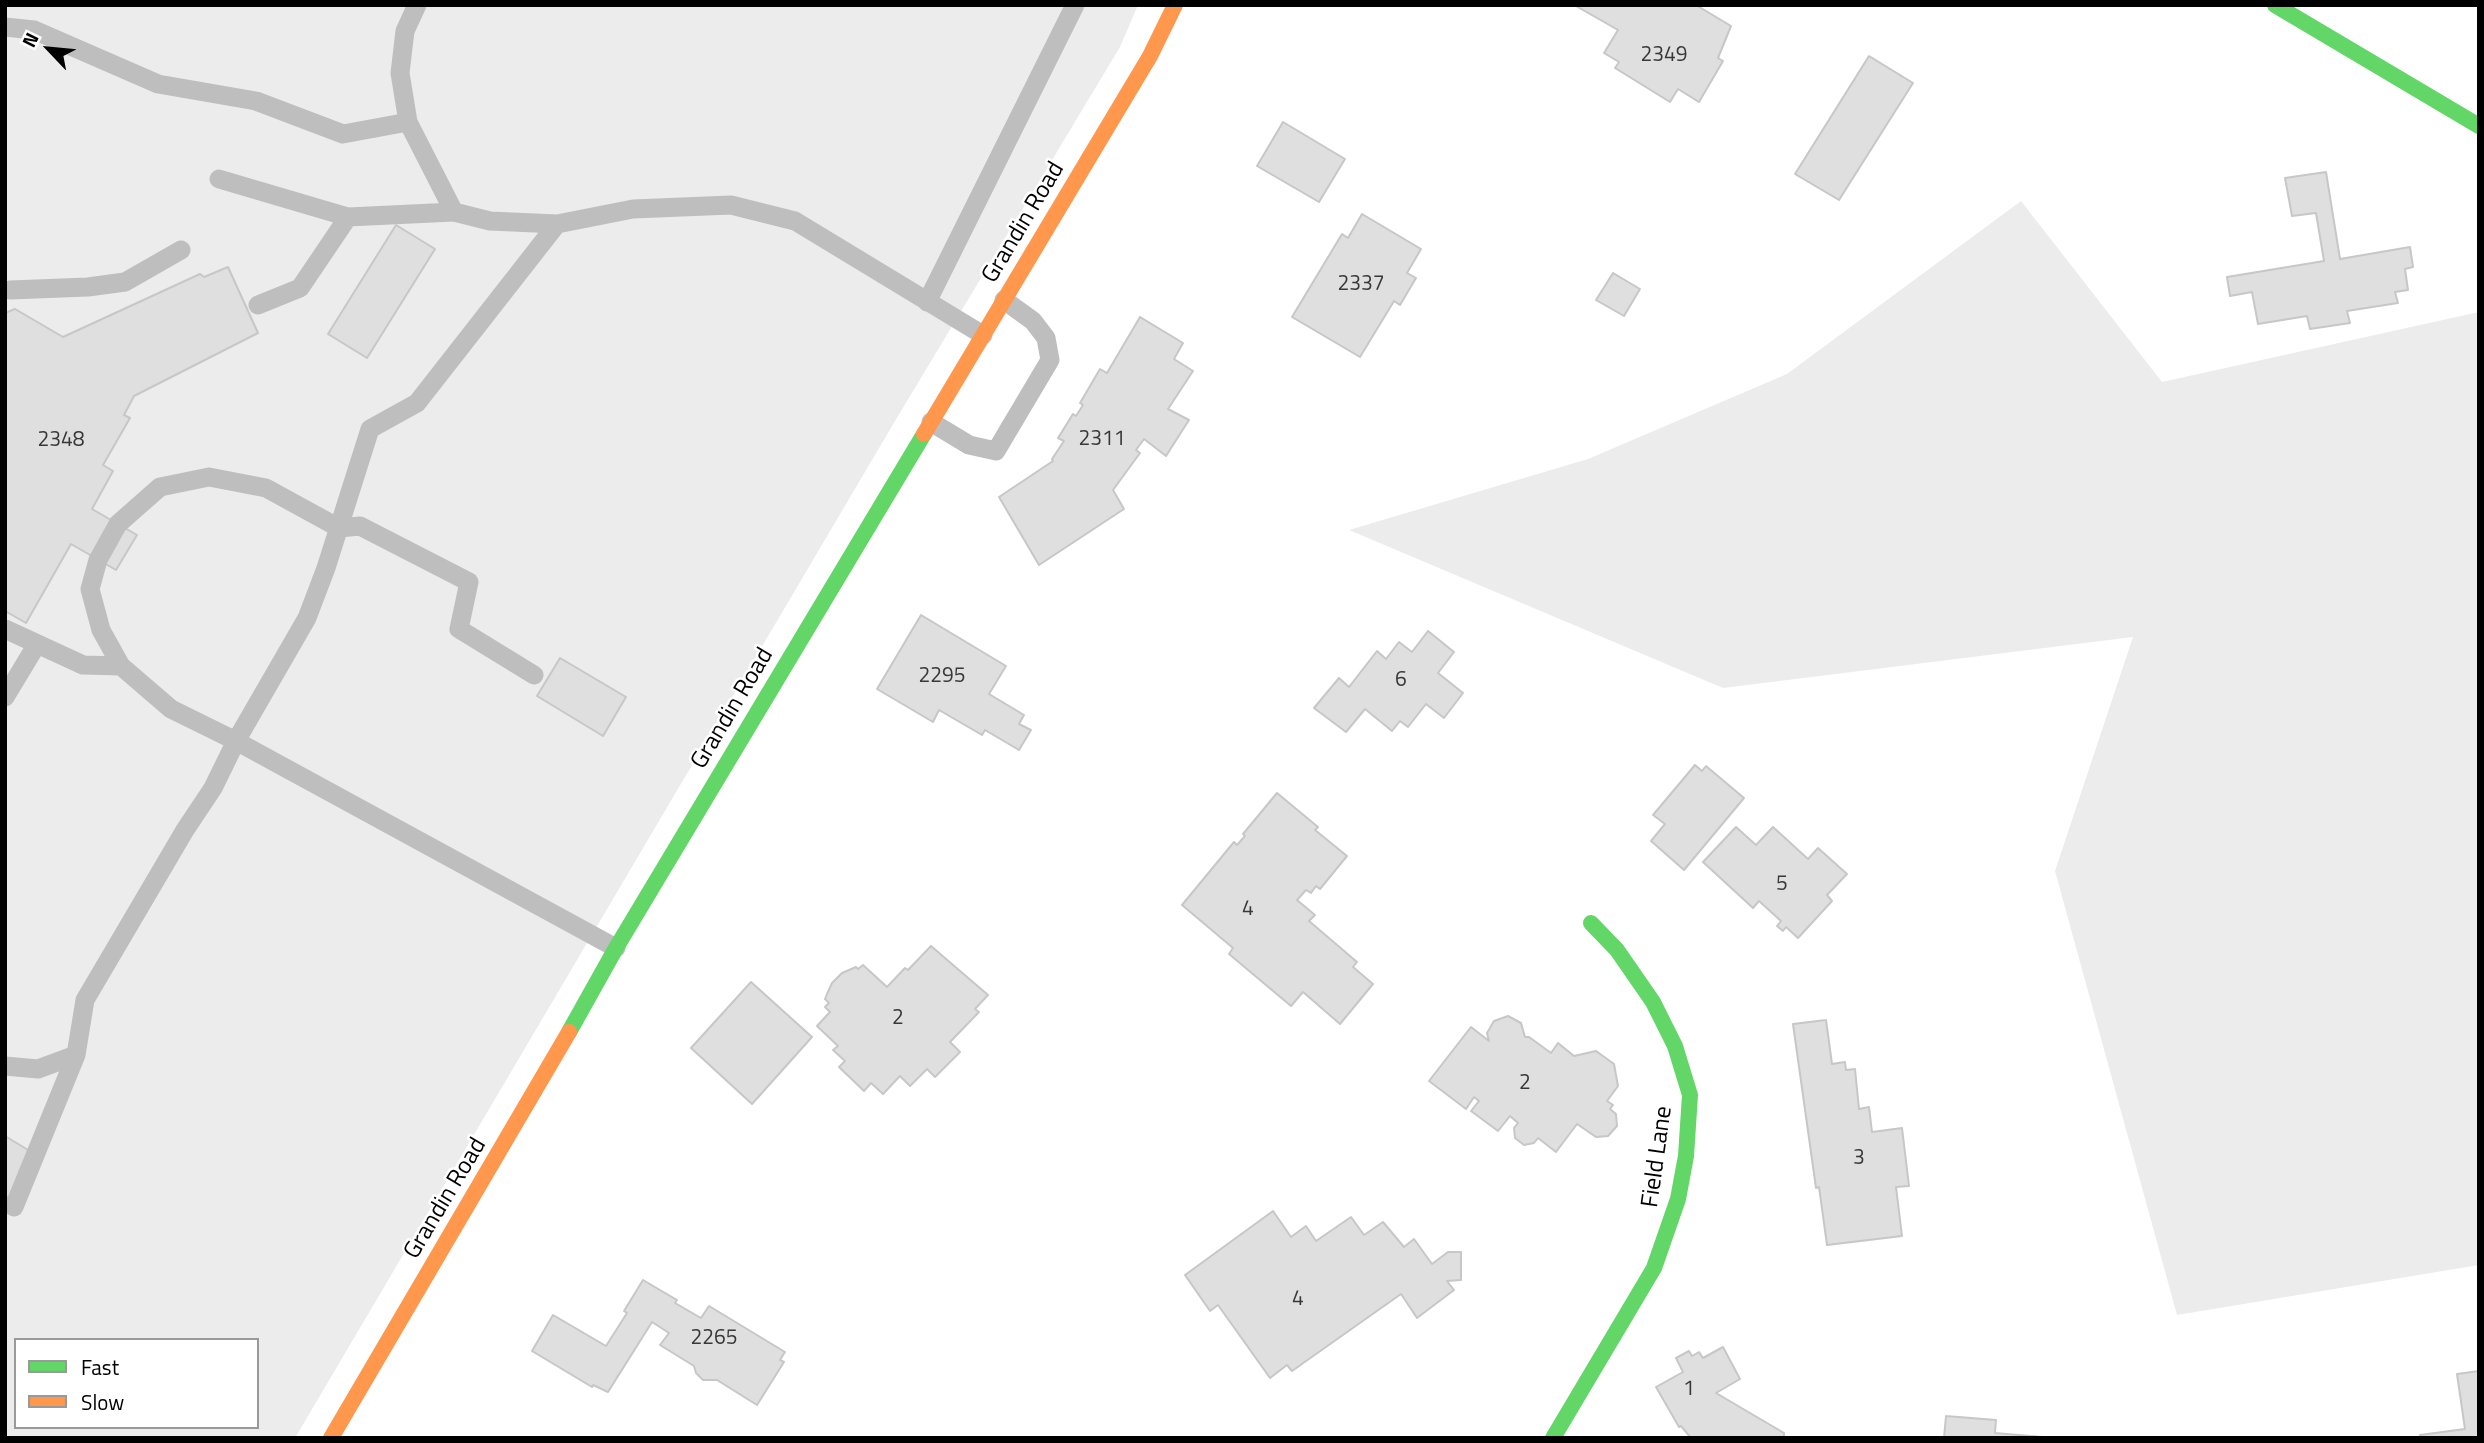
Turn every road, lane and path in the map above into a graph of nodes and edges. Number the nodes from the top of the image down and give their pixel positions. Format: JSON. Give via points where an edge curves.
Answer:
{"nodes":[{"id":1,"x":418,"y":5,"type":"edge"},
{"id":2,"x":1075,"y":5,"type":"edge"},
{"id":3,"x":1175,"y":5,"type":"edge"},
{"id":4,"x":2275,"y":5,"type":"edge"},
{"id":5,"x":5,"y":27,"type":"edge"},
{"id":6,"x":408,"y":122,"type":"junction"},
{"id":7,"x":2479,"y":126,"type":"edge"},
{"id":8,"x":219,"y":179,"type":"dead end"},
{"id":9,"x":454,"y":212,"type":"junction"},
{"id":10,"x":348,"y":217,"type":"junction"},
{"id":11,"x":557,"y":224,"type":"junction"},
{"id":12,"x":181,"y":250,"type":"dead end"},
{"id":13,"x":10,"y":290,"type":"dead end"},
{"id":14,"x":1004,"y":300,"type":"junction"},
{"id":15,"x":927,"y":302,"type":"junction"},
{"id":16,"x":258,"y":305,"type":"dead end"},
{"id":17,"x":983,"y":335,"type":"junction"},
{"id":18,"x":931,"y":422,"type":"junction"},
{"id":19,"x":339,"y":528,"type":"junction"},
{"id":20,"x":5,"y":629,"type":"edge"},
{"id":21,"x":37,"y":644,"type":"junction"},
{"id":22,"x":121,"y":666,"type":"junction"},
{"id":23,"x":534,"y":675,"type":"dead end"},
{"id":24,"x":5,"y":697,"type":"edge"},
{"id":25,"x":236,"y":741,"type":"junction"},
{"id":26,"x":1591,"y":923,"type":"dead end"},
{"id":27,"x":616,"y":948,"type":"junction"},
{"id":28,"x":76,"y":1055,"type":"junction"},
{"id":29,"x":5,"y":1066,"type":"edge"},
{"id":30,"x":14,"y":1207,"type":"dead end"},
{"id":31,"x":331,"y":1438,"type":"edge"},
{"id":32,"x":1553,"y":1438,"type":"edge"}],
"edges":[{"from":1,"to":6,"type":"lane","via":[[405,31],[400,73]]},
{"from":2,"to":15,"type":"lane"},
{"from":3,"to":14,"type":"street","name":"Grandin Road"},
{"from":4,"to":7,"type":"street"},
{"from":5,"to":6,"type":"lane","via":[[34,30],[158,84],[256,101],[343,134]]},
{"from":6,"to":9,"type":"lane"},
{"from":8,"to":10,"type":"lane"},
{"from":9,"to":10,"type":"lane"},
{"from":9,"to":11,"type":"lane","via":[[490,221]]},
{"from":10,"to":16,"type":"lane","via":[[300,288]]},
{"from":11,"to":15,"type":"lane","via":[[633,209],[731,205],[795,221]]},
{"from":11,"to":19,"type":"lane","via":[[417,403],[370,429]]},
{"from":12,"to":13,"type":"lane","via":[[125,282]]},
{"from":14,"to":17,"type":"street","name":"Grandin Road"},
{"from":14,"to":18,"type":"lane","via":[[1033,321],[1046,338],[1050,360],[996,451],[969,445]]},
{"from":15,"to":17,"type":"lane"},
{"from":17,"to":18,"type":"street","name":"Grandin Road"},
{"from":18,"to":27,"type":"street","name":"Grandin Road"},
{"from":19,"to":22,"type":"lane","via":[[266,488],[209,477],[160,486],[118,524],[98,560],[90,589],[101,630]]},
{"from":19,"to":23,"type":"lane","via":[[360,526],[469,582],[459,629]]},
{"from":19,"to":25,"type":"lane","via":[[307,618]]},
{"from":20,"to":21,"type":"lane"},
{"from":21,"to":22,"type":"lane","via":[[83,665]]},
{"from":21,"to":24,"type":"lane"},
{"from":22,"to":25,"type":"lane","via":[[171,709]]},
{"from":25,"to":27,"type":"lane"},
{"from":25,"to":28,"type":"lane","via":[[213,788],[85,1000]]},
{"from":26,"to":32,"type":"street","name":"Field Lane","via":[[1617,950],[1653,1002],[1675,1046],[1690,1095],[1686,1156],[1678,1199],[1654,1268]]},
{"from":27,"to":31,"type":"street","name":"Grandin Road"},
{"from":28,"to":29,"type":"lane","via":[[38,1069]]},
{"from":28,"to":30,"type":"lane"}]}
